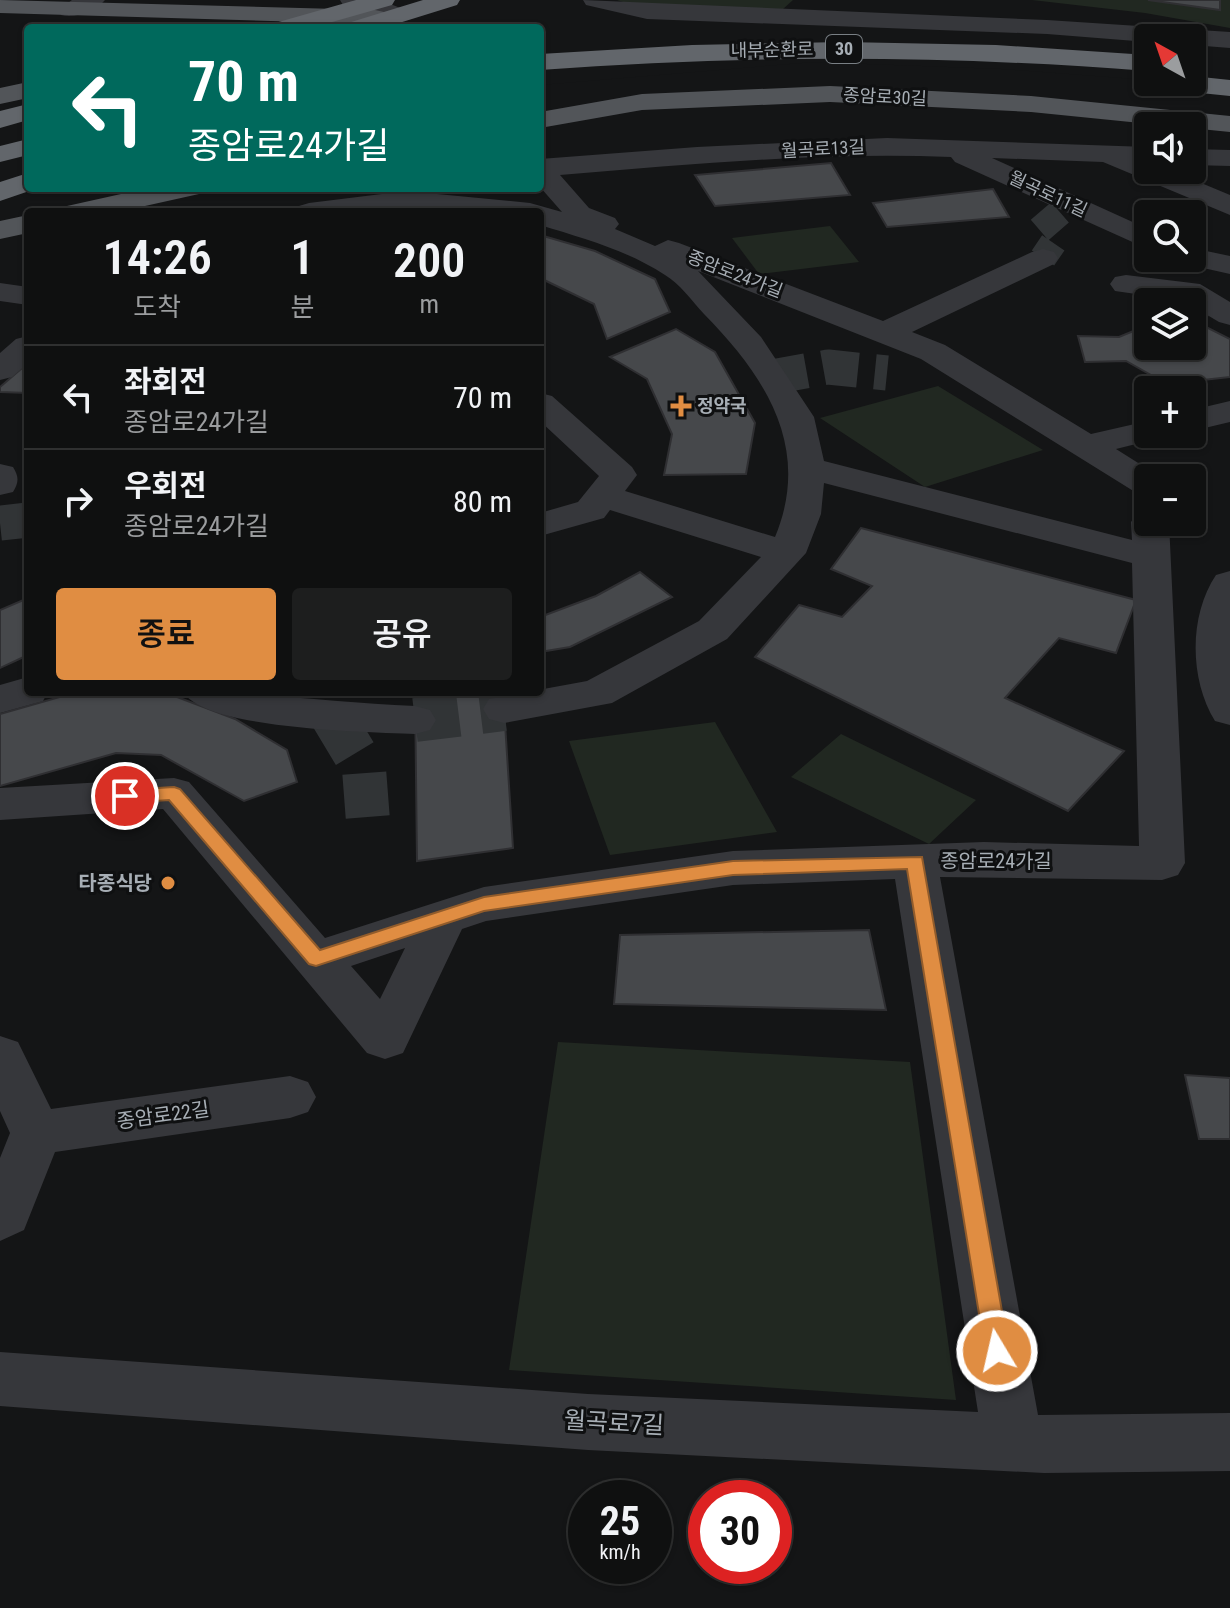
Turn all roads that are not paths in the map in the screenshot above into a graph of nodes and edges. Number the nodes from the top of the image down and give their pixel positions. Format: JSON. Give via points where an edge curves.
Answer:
{"nodes":[{"id":1,"x":352,"y":0,"type":"edge"},
{"id":2,"x":439,"y":0,"type":"edge"},
{"id":3,"x":448,"y":0,"type":"edge"},
{"id":4,"x":464,"y":0,"type":"edge"},
{"id":5,"x":595,"y":0,"type":"edge"},
{"id":6,"x":82,"y":5,"type":"edge"},
{"id":7,"x":0,"y":6,"type":"edge"},
{"id":8,"x":375,"y":19,"type":"edge"},
{"id":9,"x":122,"y":24,"type":"edge"},
{"id":10,"x":190,"y":24,"type":"edge"},
{"id":11,"x":324,"y":24,"type":"edge"},
{"id":12,"x":352,"y":24,"type":"edge"},
{"id":13,"x":595,"y":33,"type":"dead end"},
{"id":14,"x":1230,"y":40,"type":"edge"},
{"id":15,"x":969,"y":53,"type":"junction"},
{"id":16,"x":544,"y":62,"type":"edge"},
{"id":17,"x":1134,"y":62,"type":"edge"},
{"id":18,"x":1206,"y":68,"type":"edge"},
{"id":19,"x":1230,"y":71,"type":"edge"},
{"id":20,"x":544,"y":75,"type":"edge"},
{"id":21,"x":1134,"y":79,"type":"edge"},
{"id":22,"x":1206,"y":86,"type":"edge"},
{"id":23,"x":1230,"y":88,"type":"edge"},
{"id":24,"x":24,"y":91,"type":"edge"},
{"id":25,"x":0,"y":96,"type":"edge"},
{"id":26,"x":642,"y":102,"type":"junction"},
{"id":27,"x":24,"y":106,"type":"edge"},
{"id":28,"x":544,"y":109,"type":"edge"},
{"id":29,"x":0,"y":111,"type":"edge"},
{"id":30,"x":24,"y":113,"type":"edge"},
{"id":31,"x":544,"y":119,"type":"edge"},
{"id":32,"x":0,"y":120,"type":"edge"},
{"id":33,"x":1230,"y":124,"type":"edge"},
{"id":34,"x":24,"y":148,"type":"edge"},
{"id":35,"x":947,"y":148,"type":"junction"},
{"id":36,"x":1107,"y":153,"type":"junction"},
{"id":37,"x":0,"y":154,"type":"edge"},
{"id":38,"x":1134,"y":154,"type":"edge"},
{"id":39,"x":1206,"y":157,"type":"edge"},
{"id":40,"x":1230,"y":158,"type":"edge"},
{"id":41,"x":24,"y":165,"type":"edge"},
{"id":42,"x":544,"y":169,"type":"edge"},
{"id":43,"x":0,"y":171,"type":"edge"},
{"id":44,"x":544,"y":174,"type":"edge"},
{"id":45,"x":24,"y":183,"type":"edge"},
{"id":46,"x":0,"y":192,"type":"edge"},
{"id":47,"x":152,"y":192,"type":"edge"},
{"id":48,"x":168,"y":192,"type":"edge"},
{"id":49,"x":132,"y":199,"type":"junction"},
{"id":50,"x":1230,"y":206,"type":"edge"},
{"id":51,"x":94,"y":208,"type":"edge"},
{"id":52,"x":341,"y":208,"type":"edge"},
{"id":53,"x":489,"y":208,"type":"edge"},
{"id":54,"x":544,"y":216,"type":"edge"},
{"id":55,"x":24,"y":225,"type":"edge"},
{"id":56,"x":0,"y":230,"type":"edge"},
{"id":57,"x":1134,"y":234,"type":"edge"},
{"id":58,"x":1043,"y":258,"type":"dead end"},
{"id":59,"x":1206,"y":259,"type":"edge"},
{"id":60,"x":1229,"y":263,"type":"edge"},
{"id":61,"x":1126,"y":284,"type":"dead end"},
{"id":62,"x":0,"y":292,"type":"edge"},
{"id":63,"x":24,"y":295,"type":"edge"},
{"id":64,"x":1230,"y":315,"type":"edge"},
{"id":65,"x":885,"y":333,"type":"junction"},
{"id":66,"x":24,"y":349,"type":"edge"},
{"id":67,"x":0,"y":370,"type":"edge"},
{"id":68,"x":544,"y":407,"type":"edge"},
{"id":69,"x":1230,"y":411,"type":"edge"},
{"id":70,"x":1206,"y":417,"type":"edge"},
{"id":71,"x":1134,"y":434,"type":"edge"},
{"id":72,"x":1088,"y":445,"type":"junction"},
{"id":73,"x":808,"y":468,"type":"junction"},
{"id":74,"x":0,"y":475,"type":"edge"},
{"id":75,"x":1134,"y":475,"type":"edge"},
{"id":76,"x":0,"y":484,"type":"edge"},
{"id":77,"x":603,"y":496,"type":"junction"},
{"id":78,"x":544,"y":524,"type":"edge"},
{"id":79,"x":1150,"y":539,"type":"edge"},
{"id":80,"x":787,"y":553,"type":"junction"},
{"id":81,"x":1230,"y":583,"type":"edge"},
{"id":82,"x":24,"y":692,"type":"edge"},
{"id":83,"x":214,"y":696,"type":"edge"},
{"id":84,"x":0,"y":699,"type":"edge"},
{"id":85,"x":504,"y":709,"type":"tunnel mouth"},
{"id":86,"x":1230,"y":711,"type":"edge"},
{"id":87,"x":415,"y":720,"type":"tunnel mouth"},
{"id":88,"x":0,"y":804,"type":"edge"},
{"id":89,"x":915,"y":862,"type":"junction"},
{"id":90,"x":444,"y":917,"type":"junction"},
{"id":91,"x":316,"y":959,"type":"junction"},
{"id":92,"x":0,"y":1056,"type":"edge"},
{"id":93,"x":290,"y":1097,"type":"dead end"},
{"id":94,"x":36,"y":1133,"type":"junction"},
{"id":95,"x":0,"y":1217,"type":"edge"},
{"id":96,"x":0,"y":1379,"type":"edge"},
{"id":97,"x":1230,"y":1442,"type":"edge"},
{"id":98,"x":1013,"y":1443,"type":"junction"}],
"edges":[{"from":1,"to":8,"type":"street"},
{"from":2,"to":8,"type":"main road"},
{"from":3,"to":8,"type":"highway"},
{"from":4,"to":8,"type":"main road"},
{"from":5,"to":14,"type":"street","via":[[647,12],[1047,27]]},
{"from":6,"to":7,"type":"main road"},
{"from":6,"to":8,"type":"main road"},
{"from":6,"to":9,"type":"main road"},
{"from":6,"to":10,"type":"main road"},
{"from":8,"to":11,"type":"highway"},
{"from":8,"to":12,"type":"main road"},
{"from":13,"to":15,"type":"highway","via":[[750,35]]},
{"from":15,"to":16,"type":"highway","name":"내부순환로","number":"30","via":[[805,49]]},
{"from":15,"to":17,"type":"highway","name":"내부순환로","number":"30"},
{"from":18,"to":19,"type":"highway"},
{"from":20,"to":21,"type":"highway","name":"내부순환로","number":"30","via":[[819,65]]},
{"from":22,"to":23,"type":"highway"},
{"from":24,"to":25,"type":"main road"},
{"from":26,"to":28,"type":"main road"},
{"from":26,"to":31,"type":"main road","name":"종암로30길"},
{"from":26,"to":33,"type":"main road","name":"종암로30길","via":[[830,94],[1031,104]]},
{"from":27,"to":29,"type":"highway"},
{"from":30,"to":32,"type":"highway"},
{"from":34,"to":37,"type":"highway"},
{"from":35,"to":36,"type":"street","name":"월곡로13길"},
{"from":35,"to":42,"type":"street","name":"월곡로13길","via":[[713,154]]},
{"from":35,"to":57,"type":"street","name":"월곡로11길"},
{"from":36,"to":38,"type":"street","name":"월곡로13길"},
{"from":36,"to":50,"type":"street","name":"월곡로13길"},
{"from":39,"to":40,"type":"street"},
{"from":41,"to":43,"type":"highway"},
{"from":44,"to":65,"type":"street","name":"종암로24가길","via":[[579,214]]},
{"from":45,"to":46,"type":"highway"},
{"from":47,"to":49,"type":"main road"},
{"from":48,"to":49,"type":"main road"},
{"from":49,"to":51,"type":"main road"},
{"from":52,"to":53,"type":"street","via":[[406,200]]},
{"from":54,"to":73,"type":"street","via":[[619,240],[678,269],[745,337],[797,417]]},
{"from":55,"to":56,"type":"main road"},
{"from":58,"to":65,"type":"street"},
{"from":59,"to":60,"type":"street"},
{"from":61,"to":64,"type":"street","via":[[1189,291]]},
{"from":62,"to":63,"type":"street"},
{"from":65,"to":72,"type":"street","name":"종암로24가길","via":[[933,352]]},
{"from":66,"to":67,"type":"street"},
{"from":68,"to":77,"type":"street","via":[[619,475]]},
{"from":69,"to":70,"type":"street"},
{"from":71,"to":72,"type":"street"},
{"from":72,"to":75,"type":"street","name":"종암로24가길"},
{"from":73,"to":79,"type":"street"},
{"from":73,"to":80,"type":"street","via":[[803,514]]},
{"from":74,"to":76,"type":"street"},
{"from":77,"to":78,"type":"street","via":[[591,510]]},
{"from":77,"to":80,"type":"street"},
{"from":79,"to":89,"type":"street","name":"종암로24가길","via":[[1162,863]]},
{"from":80,"to":85,"type":"street","via":[[713,630],[597,693]]},
{"from":81,"to":86,"type":"street","via":[[1215,623],[1221,683]]},
{"from":82,"to":84,"type":"street"},
{"from":83,"to":87,"type":"street","via":[[332,716]]},
{"from":88,"to":91,"type":"street","via":[[174,793]]},
{"from":89,"to":90,"type":"street","name":"종암로24가길","via":[[733,868],[484,904]]},
{"from":89,"to":98,"type":"street"},
{"from":90,"to":91,"type":"street","name":"종암로24가길"},
{"from":90,"to":91,"type":"street","via":[[385,1039]]},
{"from":92,"to":94,"type":"street"},
{"from":93,"to":94,"type":"street","name":"종암로22길"},
{"from":94,"to":95,"type":"street"},
{"from":96,"to":98,"type":"street","name":"월곡로7길","via":[[588,1422]]},
{"from":97,"to":98,"type":"street","name":"월곡로7길"}]}
